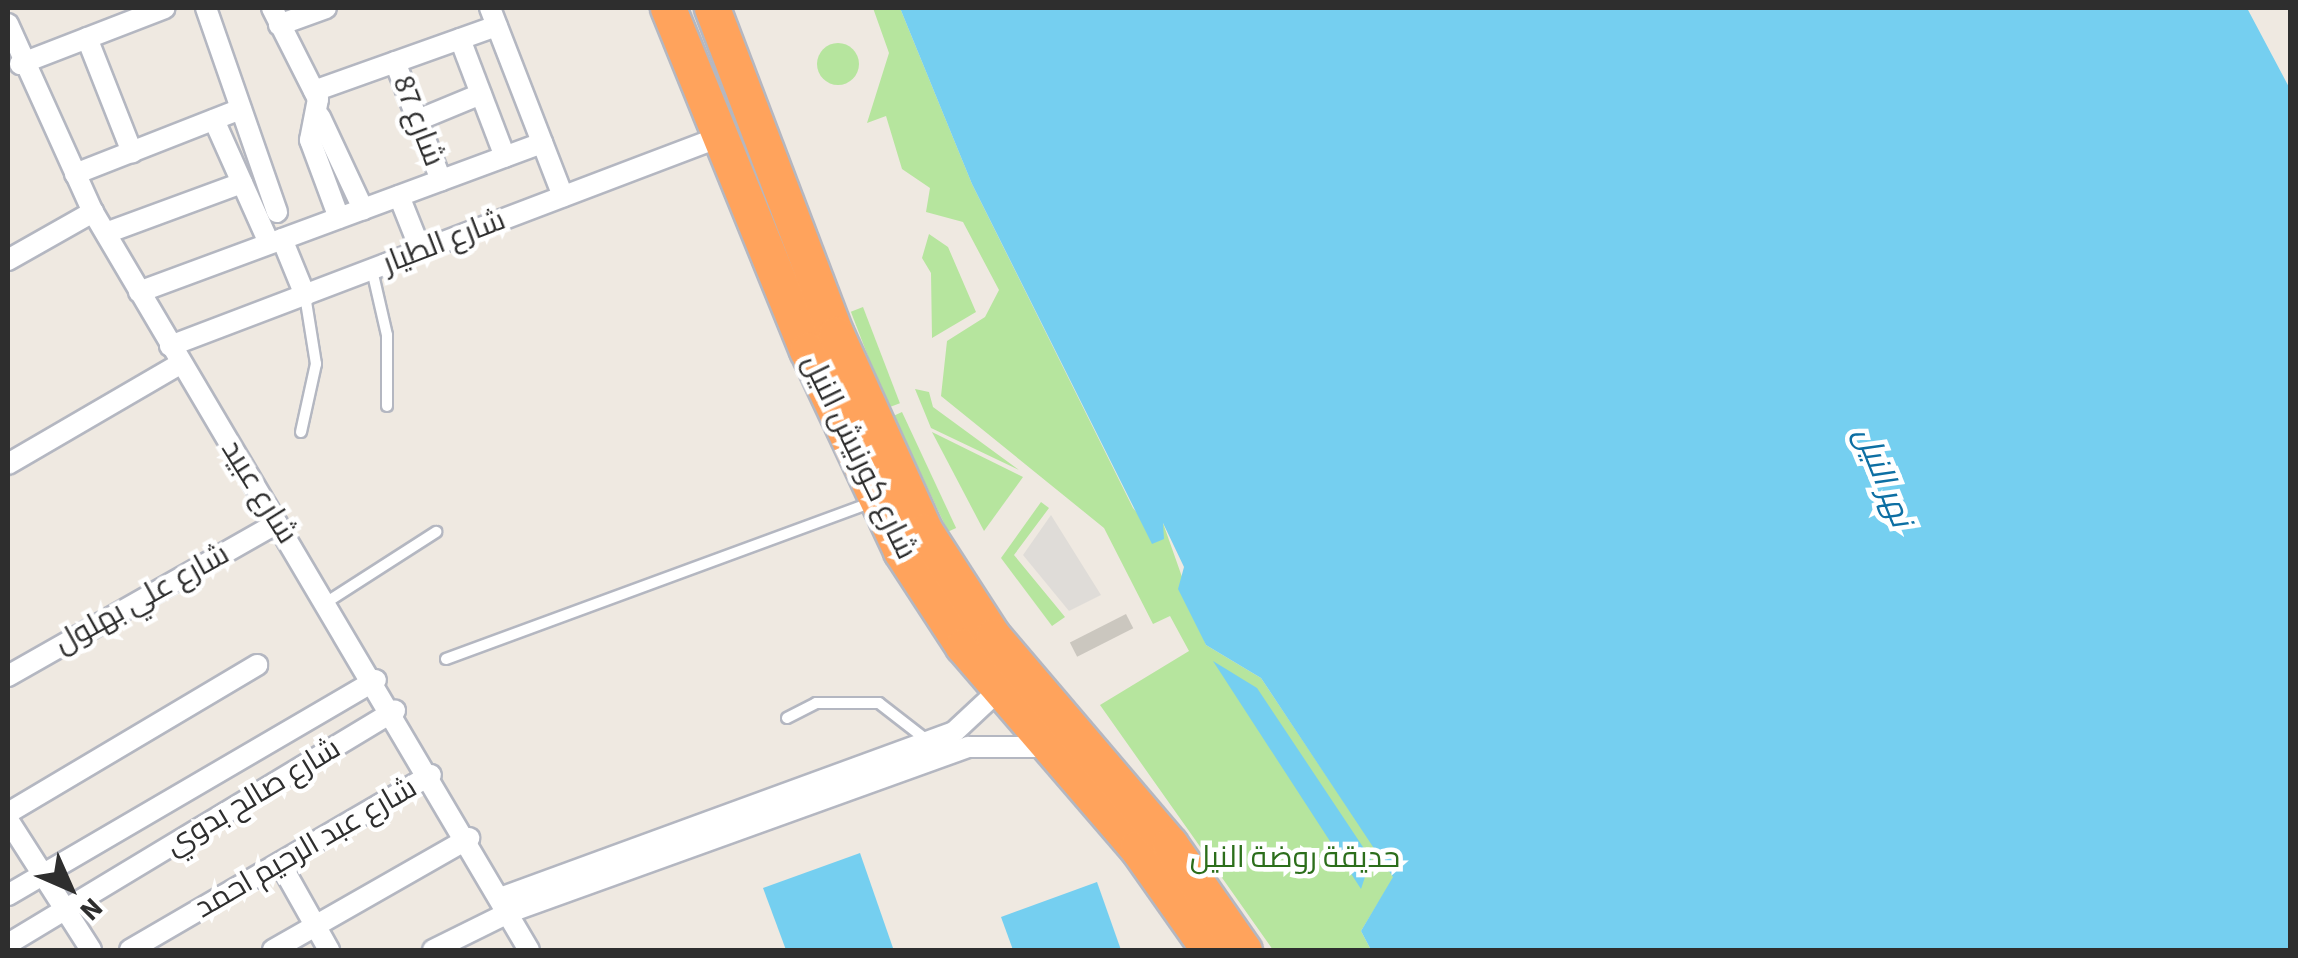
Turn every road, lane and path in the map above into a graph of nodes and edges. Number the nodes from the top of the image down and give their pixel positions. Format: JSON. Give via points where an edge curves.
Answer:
{"nodes":[{"id":1,"x":166,"y":8,"type":"edge"},
{"id":2,"x":206,"y":8,"type":"edge"},
{"id":3,"x":326,"y":8,"type":"edge"},
{"id":4,"x":668,"y":8,"type":"edge"},
{"id":5,"x":712,"y":8,"type":"edge"},
{"id":6,"x":276,"y":16,"type":"edge"},
{"id":7,"x":493,"y":17,"type":"edge"},
{"id":8,"x":8,"y":24,"type":"edge"},
{"id":9,"x":87,"y":38,"type":"junction"},
{"id":10,"x":460,"y":39,"type":"junction"},
{"id":11,"x":15,"y":61,"type":"edge"},
{"id":12,"x":395,"y":62,"type":"junction"},
{"id":13,"x":314,"y":91,"type":"junction"},
{"id":14,"x":481,"y":94,"type":"junction"},
{"id":15,"x":241,"y":109,"type":"junction"},
{"id":16,"x":320,"y":117,"type":"junction"},
{"id":17,"x":214,"y":120,"type":"junction"},
{"id":18,"x":418,"y":120,"type":"junction"},
{"id":19,"x":717,"y":138,"type":"junction"},
{"id":20,"x":542,"y":143,"type":"junction"},
{"id":21,"x":132,"y":152,"type":"junction"},
{"id":22,"x":505,"y":156,"type":"junction"},
{"id":23,"x":74,"y":174,"type":"junction"},
{"id":24,"x":440,"y":180,"type":"junction"},
{"id":25,"x":242,"y":183,"type":"junction"},
{"id":26,"x":399,"y":196,"type":"junction"},
{"id":27,"x":563,"y":196,"type":"junction"},
{"id":28,"x":363,"y":209,"type":"junction"},
{"id":29,"x":94,"y":212,"type":"junction"},
{"id":30,"x":277,"y":212,"type":"dead end"},
{"id":31,"x":339,"y":218,"type":"junction"},
{"id":32,"x":106,"y":234,"type":"junction"},
{"id":33,"x":275,"y":241,"type":"junction"},
{"id":34,"x":421,"y":251,"type":"junction"},
{"id":35,"x":8,"y":260,"type":"edge"},
{"id":36,"x":372,"y":270,"type":"junction"},
{"id":37,"x":139,"y":292,"type":"junction"},
{"id":38,"x":305,"y":295,"type":"junction"},
{"id":39,"x":175,"y":355,"type":"junction"},
{"id":40,"x":387,"y":406,"type":"dead end"},
{"id":41,"x":301,"y":432,"type":"dead end"},
{"id":42,"x":8,"y":464,"type":"edge"},
{"id":43,"x":874,"y":502,"type":"junction"},
{"id":44,"x":277,"y":523,"type":"junction"},
{"id":45,"x":436,"y":532,"type":"dead end"},
{"id":46,"x":327,"y":602,"type":"junction"},
{"id":47,"x":446,"y":659,"type":"dead end"},
{"id":48,"x":257,"y":665,"type":"dead end"},
{"id":49,"x":8,"y":676,"type":"edge"},
{"id":50,"x":376,"y":680,"type":"junction"},
{"id":51,"x":998,"y":691,"type":"junction"},
{"id":52,"x":394,"y":712,"type":"junction"},
{"id":53,"x":787,"y":718,"type":"dead end"},
{"id":54,"x":928,"y":742,"type":"junction"},
{"id":55,"x":1045,"y":746,"type":"junction"},
{"id":56,"x":431,"y":775,"type":"junction"},
{"id":57,"x":8,"y":816,"type":"edge"},
{"id":58,"x":469,"y":838,"type":"junction"},
{"id":59,"x":280,"y":863,"type":"junction"},
{"id":60,"x":42,"y":875,"type":"junction"},
{"id":61,"x":8,"y":895,"type":"edge"},
{"id":62,"x":506,"y":905,"type":"junction"},
{"id":63,"x":65,"y":910,"type":"junction"},
{"id":64,"x":316,"y":926,"type":"junction"},
{"id":65,"x":8,"y":944,"type":"edge"},
{"id":66,"x":137,"y":949,"type":"edge"},
{"id":67,"x":91,"y":950,"type":"edge"},
{"id":68,"x":273,"y":950,"type":"edge"},
{"id":69,"x":329,"y":950,"type":"edge"},
{"id":70,"x":433,"y":950,"type":"edge"},
{"id":71,"x":530,"y":950,"type":"edge"},
{"id":72,"x":1209,"y":950,"type":"edge"},
{"id":73,"x":1244,"y":950,"type":"edge"}],
"edges":[{"from":1,"to":9,"type":"street"},
{"from":2,"to":15,"type":"street"},
{"from":3,"to":6,"type":"street"},
{"from":4,"to":19,"type":"highway","name":"شارع كورنيش النيل"},
{"from":5,"to":73,"type":"highway","name":"شارع كورنيش النيل","via":[[836,334],[924,531],[992,636],[1170,844]]},
{"from":6,"to":13,"type":"street"},
{"from":7,"to":10,"type":"street"},
{"from":7,"to":20,"type":"street"},
{"from":8,"to":11,"type":"street","name":"شارع عبيد"},
{"from":9,"to":11,"type":"street"},
{"from":9,"to":21,"type":"street"},
{"from":10,"to":12,"type":"street"},
{"from":10,"to":14,"type":"street"},
{"from":11,"to":23,"type":"street","name":"شارع عبيد"},
{"from":12,"to":13,"type":"street"},
{"from":12,"to":18,"type":"street","name":"شارع 87"},
{"from":13,"to":16,"type":"street"},
{"from":14,"to":18,"type":"street"},
{"from":14,"to":22,"type":"street"},
{"from":15,"to":17,"type":"street"},
{"from":15,"to":30,"type":"street"},
{"from":16,"to":28,"type":"street"},
{"from":16,"to":31,"type":"street","via":[[310,140]]},
{"from":17,"to":21,"type":"street"},
{"from":17,"to":25,"type":"street"},
{"from":18,"to":24,"type":"street","name":"شارع 87"},
{"from":19,"to":27,"type":"street","name":"شارع الطيار"},
{"from":19,"to":43,"type":"highway","name":"شارع كورنيش النيل"},
{"from":20,"to":22,"type":"street"},
{"from":20,"to":27,"type":"street"},
{"from":21,"to":23,"type":"street"},
{"from":22,"to":24,"type":"street"},
{"from":23,"to":29,"type":"street","name":"شارع عبيد"},
{"from":24,"to":26,"type":"street"},
{"from":25,"to":32,"type":"street"},
{"from":25,"to":33,"type":"street"},
{"from":26,"to":28,"type":"street"},
{"from":26,"to":34,"type":"street"},
{"from":27,"to":34,"type":"street","name":"شارع الطيار"},
{"from":28,"to":31,"type":"street"},
{"from":29,"to":32,"type":"street","name":"شارع عبيد"},
{"from":29,"to":35,"type":"street"},
{"from":31,"to":33,"type":"street"},
{"from":32,"to":37,"type":"street","name":"شارع عبيد"},
{"from":33,"to":37,"type":"street"},
{"from":33,"to":38,"type":"street"},
{"from":34,"to":36,"type":"street","name":"شارع الطيار"},
{"from":36,"to":38,"type":"street","name":"شارع الطيار"},
{"from":36,"to":40,"type":"lane","via":[[388,335]]},
{"from":37,"to":39,"type":"street","name":"شارع عبيد"},
{"from":38,"to":39,"type":"street","name":"شارع الطيار"},
{"from":38,"to":41,"type":"lane","via":[[316,364]]},
{"from":39,"to":42,"type":"street","name":"شارع الطيار"},
{"from":39,"to":44,"type":"street","name":"شارع عبيد"},
{"from":43,"to":47,"type":"lane"},
{"from":43,"to":51,"type":"highway","name":"شارع كورنيش النيل"},
{"from":44,"to":46,"type":"street","name":"شارع عبيد"},
{"from":44,"to":49,"type":"street","name":"شارع علي بهلول"},
{"from":45,"to":46,"type":"lane"},
{"from":46,"to":50,"type":"street","name":"شارع عبيد"},
{"from":48,"to":57,"type":"street"},
{"from":50,"to":52,"type":"street","name":"شارع عبيد"},
{"from":50,"to":60,"type":"street"},
{"from":51,"to":54,"type":"street","via":[[972,722]]},
{"from":51,"to":55,"type":"highway","name":"شارع كورنيش النيل"},
{"from":52,"to":56,"type":"street","name":"شارع عبيد"},
{"from":52,"to":63,"type":"street","name":"شارع صالح بدوي"},
{"from":53,"to":54,"type":"lane","via":[[832,701],[879,703]]},
{"from":54,"to":62,"type":"street"},
{"from":55,"to":62,"type":"street","via":[[968,747]]},
{"from":55,"to":72,"type":"highway","name":"شارع كورنيش النيل","via":[[1136,848]]},
{"from":56,"to":58,"type":"street","name":"شارع عبيد"},
{"from":56,"to":59,"type":"street","name":"شارع عبد الرحيم احمد"},
{"from":57,"to":60,"type":"street"},
{"from":58,"to":62,"type":"street","name":"شارع عبيد"},
{"from":58,"to":64,"type":"street"},
{"from":59,"to":64,"type":"street"},
{"from":59,"to":66,"type":"street","name":"شارع عبد الرحيم احمد"},
{"from":60,"to":61,"type":"street"},
{"from":60,"to":63,"type":"street"},
{"from":62,"to":70,"type":"street"},
{"from":62,"to":71,"type":"street","name":"شارع عبيد"},
{"from":63,"to":65,"type":"street","name":"شارع صالح بدوي"},
{"from":63,"to":67,"type":"street"},
{"from":64,"to":68,"type":"street"},
{"from":64,"to":69,"type":"street"}]}
